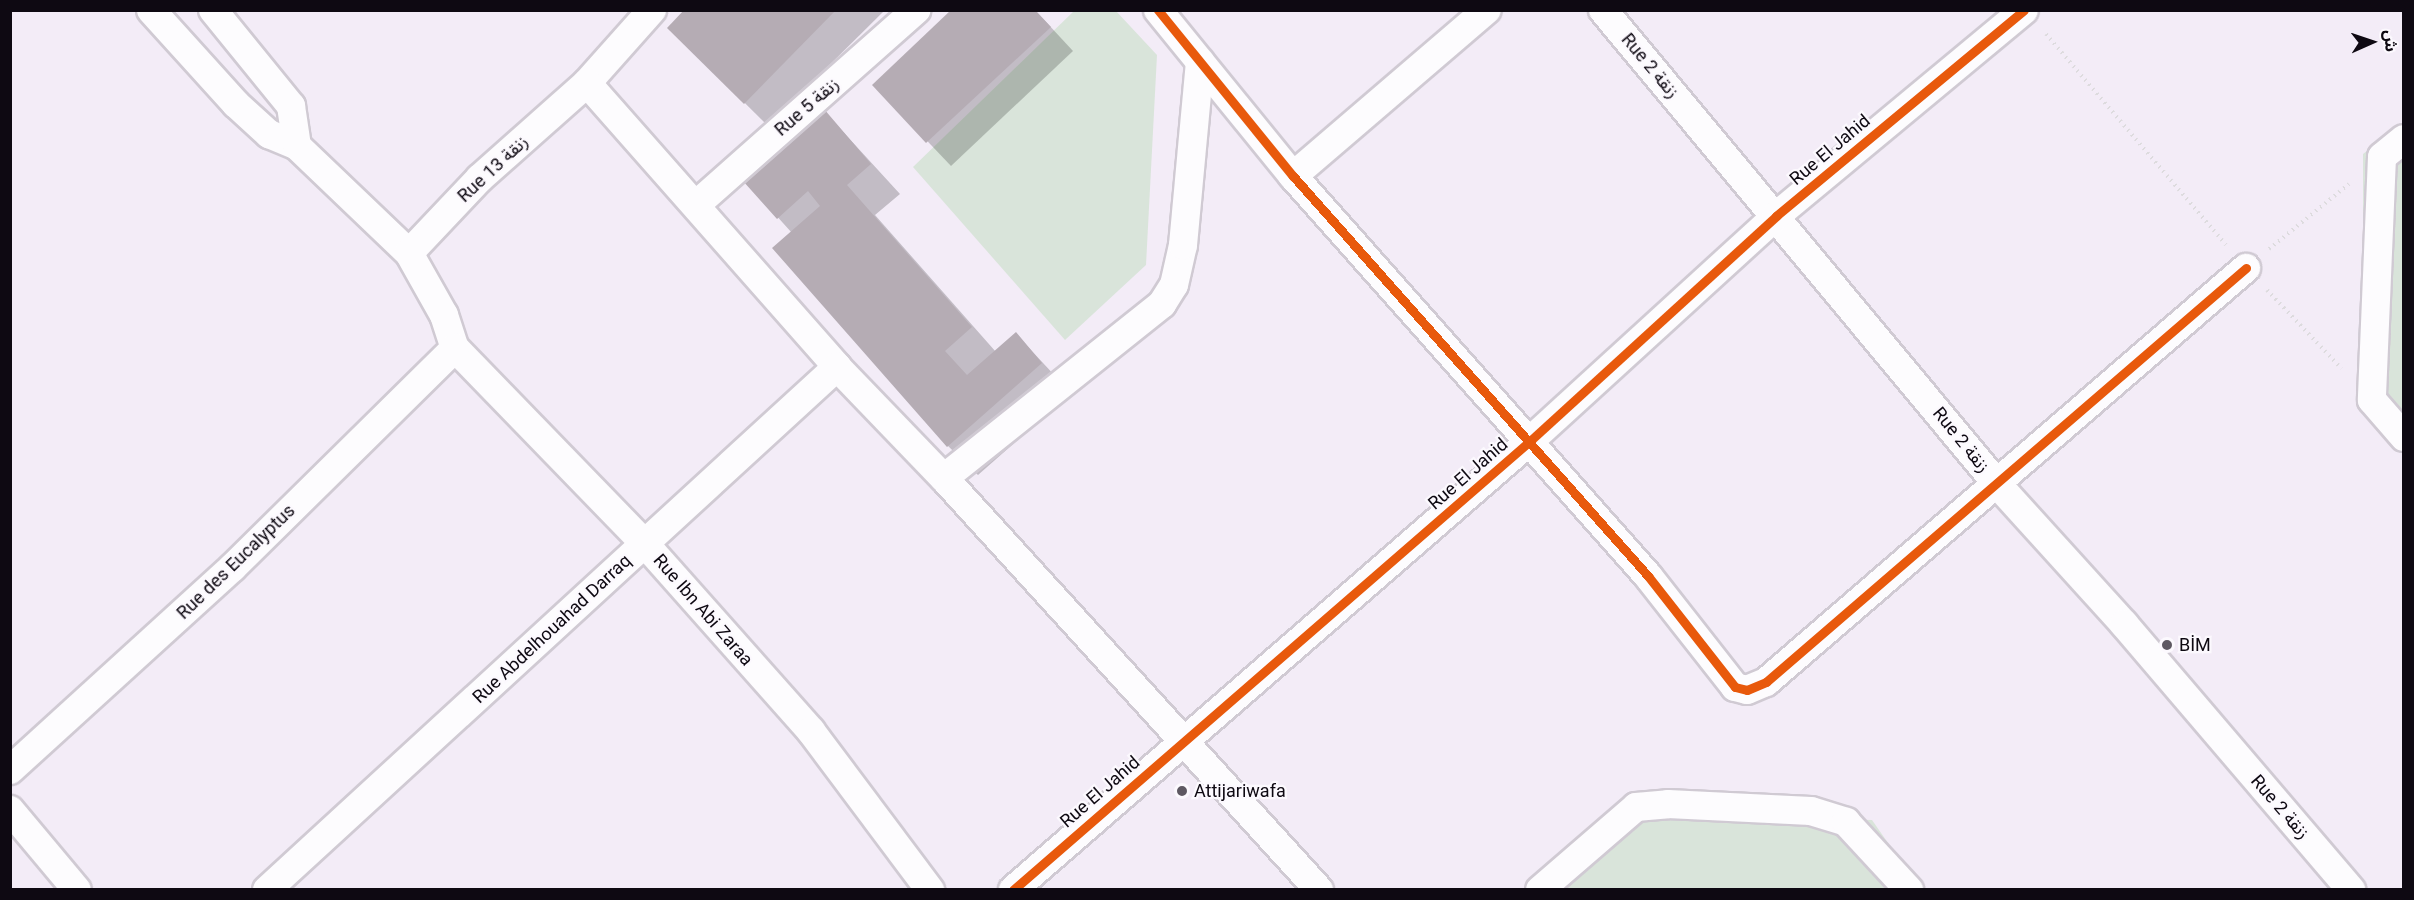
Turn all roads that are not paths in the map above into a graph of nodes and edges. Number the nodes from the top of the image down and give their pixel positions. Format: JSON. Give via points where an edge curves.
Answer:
{"nodes":[{"id":1,"x":151,"y":10,"type":"edge"},
{"id":2,"x":213,"y":10,"type":"edge"},
{"id":3,"x":652,"y":10,"type":"edge"},
{"id":4,"x":916,"y":10,"type":"edge"},
{"id":5,"x":1158,"y":10,"type":"edge"},
{"id":6,"x":1487,"y":10,"type":"edge"},
{"id":7,"x":1603,"y":10,"type":"edge"},
{"id":8,"x":2032,"y":19,"type":"edge"},
{"id":9,"x":1200,"y":62,"type":"junction"},
{"id":10,"x":587,"y":83,"type":"junction"},
{"id":11,"x":297,"y":146,"type":"junction"},
{"id":12,"x":2393,"y":148,"type":"edge"},
{"id":13,"x":1293,"y":176,"type":"junction"},
{"id":14,"x":697,"y":204,"type":"junction"},
{"id":15,"x":1776,"y":216,"type":"junction"},
{"id":16,"x":410,"y":253,"type":"junction"},
{"id":17,"x":2246,"y":268,"type":"road end"},
{"id":18,"x":455,"y":348,"type":"junction"},
{"id":19,"x":837,"y":367,"type":"junction"},
{"id":20,"x":2403,"y":437,"type":"edge"},
{"id":21,"x":1531,"y":440,"type":"junction"},
{"id":22,"x":944,"y":478,"type":"junction"},
{"id":23,"x":1998,"y":485,"type":"junction"},
{"id":24,"x":645,"y":544,"type":"junction"},
{"id":25,"x":1184,"y":742,"type":"junction"},
{"id":26,"x":10,"y":770,"type":"edge"},
{"id":27,"x":10,"y":810,"type":"edge"},
{"id":28,"x":77,"y":890,"type":"edge"},
{"id":29,"x":267,"y":890,"type":"edge"},
{"id":30,"x":930,"y":890,"type":"edge"},
{"id":31,"x":1012,"y":890,"type":"edge"},
{"id":32,"x":1319,"y":890,"type":"edge"},
{"id":33,"x":1540,"y":890,"type":"edge"},
{"id":34,"x":1909,"y":890,"type":"edge"},
{"id":35,"x":2351,"y":890,"type":"edge"}],
"edges":[{"from":1,"to":11,"type":"street","via":[[236,104],[269,134]]},
{"from":2,"to":11,"type":"street","via":[[291,106]]},
{"from":3,"to":10,"type":"street","name":"Rue 13 زنقة"},
{"from":4,"to":14,"type":"street","name":"Rue 5 زنقة"},
{"from":5,"to":9,"type":"street"},
{"from":6,"to":13,"type":"street"},
{"from":7,"to":15,"type":"street","name":"Rue 2 زنقة"},
{"from":8,"to":15,"type":"street","name":"Rue El Jahid"},
{"from":9,"to":13,"type":"street"},
{"from":9,"to":22,"type":"street","via":[[1183,245],[1174,285],[1162,304]]},
{"from":10,"to":14,"type":"street"},
{"from":10,"to":16,"type":"street","name":"Rue 13 زنقة","via":[[480,178]]},
{"from":11,"to":16,"type":"street"},
{"from":12,"to":20,"type":"street","via":[[2372,400]]},
{"from":13,"to":21,"type":"street"},
{"from":14,"to":19,"type":"street"},
{"from":15,"to":21,"type":"street","name":"Rue El Jahid"},
{"from":15,"to":23,"type":"street","name":"Rue 2 زنقة"},
{"from":16,"to":18,"type":"street","via":[[444,315]]},
{"from":17,"to":23,"type":"street"},
{"from":18,"to":24,"type":"street","name":"Rue Ibn Abi Zaraa"},
{"from":18,"to":26,"type":"street","name":"Rue des Eucalyptus","via":[[232,568]]},
{"from":19,"to":22,"type":"street"},
{"from":19,"to":24,"type":"street","name":"Rue Abdelhouahad Darraq"},
{"from":21,"to":23,"type":"street","via":[[1648,576],[1735,687],[1747,690],[1766,682]]},
{"from":21,"to":25,"type":"street","name":"Rue El Jahid"},
{"from":22,"to":25,"type":"street"},
{"from":23,"to":35,"type":"street","name":"Rue 2 زنقة","via":[[2124,624]]},
{"from":24,"to":29,"type":"street","name":"Rue Abdelhouahad Darraq"},
{"from":24,"to":30,"type":"street","name":"Rue Ibn Abi Zaraa","via":[[811,731]]},
{"from":25,"to":31,"type":"street","name":"Rue El Jahid"},
{"from":25,"to":32,"type":"street"},
{"from":27,"to":28,"type":"street"},
{"from":33,"to":34,"type":"street","via":[[1636,807],[1668,804],[1811,811],[1846,822]]}]}
